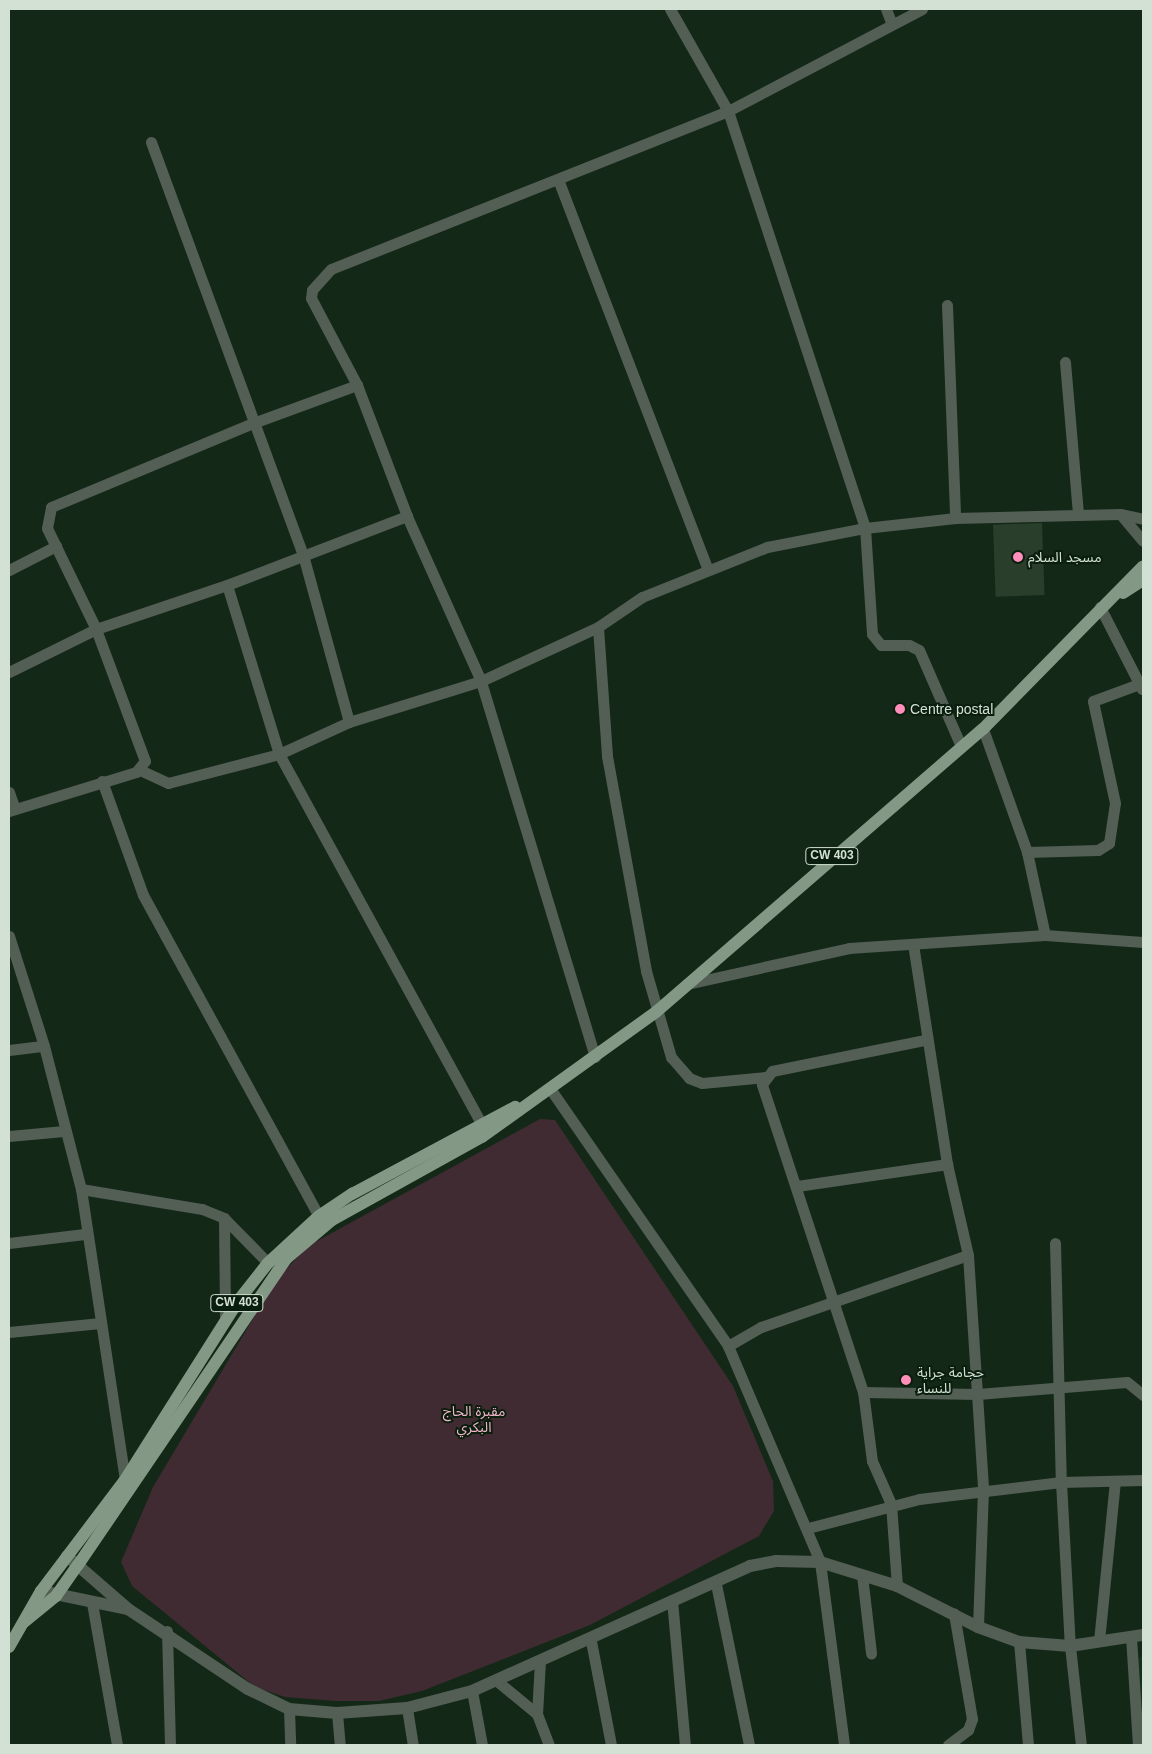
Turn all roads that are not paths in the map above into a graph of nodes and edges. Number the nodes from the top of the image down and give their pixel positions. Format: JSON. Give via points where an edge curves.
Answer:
{"nodes":[{"id":1,"x":670,"y":9,"type":"edge"},
{"id":2,"x":886,"y":9,"type":"edge"},
{"id":3,"x":922,"y":9,"type":"edge"},
{"id":4,"x":891,"y":22,"type":"junction"},
{"id":5,"x":728,"y":111,"type":"junction"},
{"id":6,"x":151,"y":142,"type":"dead end"},
{"id":7,"x":559,"y":182,"type":"junction"},
{"id":8,"x":947,"y":305,"type":"dead end"},
{"id":9,"x":1065,"y":362,"type":"dead end"},
{"id":10,"x":357,"y":385,"type":"junction"},
{"id":11,"x":253,"y":422,"type":"junction"},
{"id":12,"x":1078,"y":514,"type":"junction"},
{"id":13,"x":1120,"y":514,"type":"junction"},
{"id":14,"x":407,"y":516,"type":"junction"},
{"id":15,"x":955,"y":518,"type":"junction"},
{"id":16,"x":1143,"y":519,"type":"edge"},
{"id":17,"x":865,"y":528,"type":"junction"},
{"id":18,"x":1143,"y":541,"type":"edge"},
{"id":19,"x":56,"y":546,"type":"junction"},
{"id":20,"x":303,"y":556,"type":"junction"},
{"id":21,"x":1143,"y":566,"type":"edge"},
{"id":22,"x":707,"y":567,"type":"junction"},
{"id":23,"x":9,"y":570,"type":"edge"},
{"id":24,"x":1143,"y":580,"type":"edge"},
{"id":25,"x":227,"y":585,"type":"junction"},
{"id":26,"x":1100,"y":607,"type":"junction"},
{"id":27,"x":598,"y":627,"type":"junction"},
{"id":28,"x":96,"y":629,"type":"junction"},
{"id":29,"x":9,"y":672,"type":"edge"},
{"id":30,"x":481,"y":681,"type":"junction"},
{"id":31,"x":1141,"y":688,"type":"edge"},
{"id":32,"x":350,"y":722,"type":"junction"},
{"id":33,"x":983,"y":729,"type":"junction"},
{"id":34,"x":961,"y":746,"type":"junction"},
{"id":35,"x":279,"y":754,"type":"junction"},
{"id":36,"x":140,"y":770,"type":"junction"},
{"id":37,"x":102,"y":781,"type":"junction"},
{"id":38,"x":9,"y":792,"type":"edge"},
{"id":39,"x":12,"y":810,"type":"edge"},
{"id":40,"x":1027,"y":852,"type":"junction"},
{"id":41,"x":1045,"y":935,"type":"junction"},
{"id":42,"x":9,"y":938,"type":"edge"},
{"id":43,"x":1143,"y":942,"type":"edge"},
{"id":44,"x":914,"y":944,"type":"junction"},
{"id":45,"x":682,"y":986,"type":"junction"},
{"id":46,"x":656,"y":1012,"type":"junction"},
{"id":47,"x":926,"y":1040,"type":"junction"},
{"id":48,"x":44,"y":1046,"type":"junction"},
{"id":49,"x":9,"y":1050,"type":"edge"},
{"id":50,"x":595,"y":1057,"type":"junction"},
{"id":51,"x":765,"y":1077,"type":"junction"},
{"id":52,"x":551,"y":1090,"type":"junction"},
{"id":53,"x":481,"y":1123,"type":"junction"},
{"id":54,"x":64,"y":1132,"type":"junction"},
{"id":55,"x":9,"y":1136,"type":"edge"},
{"id":56,"x":947,"y":1164,"type":"junction"},
{"id":57,"x":797,"y":1186,"type":"junction"},
{"id":58,"x":80,"y":1189,"type":"junction"},
{"id":59,"x":319,"y":1216,"type":"junction"},
{"id":60,"x":224,"y":1218,"type":"junction"},
{"id":61,"x":84,"y":1234,"type":"junction"},
{"id":62,"x":1055,"y":1242,"type":"dead end"},
{"id":63,"x":9,"y":1243,"type":"edge"},
{"id":64,"x":968,"y":1254,"type":"junction"},
{"id":65,"x":268,"y":1263,"type":"junction"},
{"id":66,"x":835,"y":1303,"type":"junction"},
{"id":67,"x":225,"y":1320,"type":"junction"},
{"id":68,"x":101,"y":1324,"type":"junction"},
{"id":69,"x":9,"y":1332,"type":"edge"},
{"id":70,"x":728,"y":1346,"type":"junction"},
{"id":71,"x":1058,"y":1384,"type":"junction"},
{"id":72,"x":863,"y":1392,"type":"junction"},
{"id":73,"x":978,"y":1394,"type":"junction"},
{"id":74,"x":1143,"y":1395,"type":"edge"},
{"id":75,"x":125,"y":1480,"type":"junction"},
{"id":76,"x":1143,"y":1480,"type":"edge"},
{"id":77,"x":1061,"y":1482,"type":"junction"},
{"id":78,"x":1115,"y":1482,"type":"junction"},
{"id":79,"x":983,"y":1490,"type":"junction"},
{"id":80,"x":891,"y":1504,"type":"junction"},
{"id":81,"x":808,"y":1528,"type":"junction"},
{"id":82,"x":67,"y":1556,"type":"junction"},
{"id":83,"x":820,"y":1562,"type":"junction"},
{"id":84,"x":78,"y":1565,"type":"junction"},
{"id":85,"x":862,"y":1575,"type":"junction"},
{"id":86,"x":716,"y":1584,"type":"junction"},
{"id":87,"x":897,"y":1586,"type":"junction"},
{"id":88,"x":42,"y":1591,"type":"junction"},
{"id":89,"x":56,"y":1596,"type":"junction"},
{"id":90,"x":672,"y":1600,"type":"junction"},
{"id":91,"x":92,"y":1603,"type":"junction"},
{"id":92,"x":128,"y":1609,"type":"junction"},
{"id":93,"x":954,"y":1614,"type":"junction"},
{"id":94,"x":24,"y":1622,"type":"junction"},
{"id":95,"x":978,"y":1627,"type":"junction"},
{"id":96,"x":167,"y":1631,"type":"junction"},
{"id":97,"x":1137,"y":1636,"type":"edge"},
{"id":98,"x":591,"y":1641,"type":"junction"},
{"id":99,"x":1099,"y":1641,"type":"junction"},
{"id":100,"x":1019,"y":1642,"type":"junction"},
{"id":101,"x":1070,"y":1646,"type":"junction"},
{"id":102,"x":9,"y":1647,"type":"edge"},
{"id":103,"x":871,"y":1653,"type":"dead end"},
{"id":104,"x":540,"y":1661,"type":"junction"},
{"id":105,"x":497,"y":1681,"type":"junction"},
{"id":106,"x":472,"y":1691,"type":"junction"},
{"id":107,"x":407,"y":1708,"type":"junction"},
{"id":108,"x":289,"y":1709,"type":"junction"},
{"id":109,"x":337,"y":1714,"type":"junction"},
{"id":110,"x":537,"y":1714,"type":"junction"},
{"id":111,"x":117,"y":1745,"type":"edge"},
{"id":112,"x":170,"y":1745,"type":"edge"},
{"id":113,"x":290,"y":1745,"type":"edge"},
{"id":114,"x":340,"y":1745,"type":"edge"},
{"id":115,"x":413,"y":1745,"type":"edge"},
{"id":116,"x":482,"y":1745,"type":"edge"},
{"id":117,"x":549,"y":1745,"type":"edge"},
{"id":118,"x":611,"y":1745,"type":"edge"},
{"id":119,"x":685,"y":1745,"type":"edge"},
{"id":120,"x":749,"y":1745,"type":"edge"},
{"id":121,"x":844,"y":1745,"type":"edge"},
{"id":122,"x":948,"y":1745,"type":"edge"},
{"id":123,"x":1028,"y":1745,"type":"edge"},
{"id":124,"x":1081,"y":1745,"type":"edge"},
{"id":125,"x":1138,"y":1745,"type":"edge"}],
"edges":[{"from":1,"to":5,"type":"street"},
{"from":2,"to":4,"type":"street"},
{"from":3,"to":4,"type":"street"},
{"from":4,"to":5,"type":"street"},
{"from":5,"to":7,"type":"street"},
{"from":5,"to":17,"type":"street"},
{"from":6,"to":11,"type":"street"},
{"from":7,"to":10,"type":"street","via":[[320,276],[311,298]]},
{"from":7,"to":22,"type":"street"},
{"from":8,"to":15,"type":"street"},
{"from":9,"to":12,"type":"street"},
{"from":10,"to":11,"type":"street"},
{"from":10,"to":14,"type":"street"},
{"from":11,"to":19,"type":"street","via":[[51,507],[45,520]]},
{"from":11,"to":20,"type":"street"},
{"from":12,"to":13,"type":"street"},
{"from":12,"to":15,"type":"street"},
{"from":13,"to":16,"type":"street"},
{"from":13,"to":18,"type":"street"},
{"from":14,"to":20,"type":"street"},
{"from":14,"to":30,"type":"street"},
{"from":15,"to":17,"type":"street"},
{"from":17,"to":22,"type":"street","via":[[767,547]]},
{"from":17,"to":34,"type":"street","via":[[872,634],[881,644],[909,645],[919,650]]},
{"from":19,"to":23,"type":"street"},
{"from":19,"to":28,"type":"street"},
{"from":20,"to":25,"type":"street"},
{"from":20,"to":32,"type":"street"},
{"from":21,"to":26,"type":"main road","number":"CW 403"},
{"from":22,"to":27,"type":"street","via":[[642,596]]},
{"from":24,"to":26,"type":"main road","number":"CW 403"},
{"from":25,"to":28,"type":"street"},
{"from":25,"to":35,"type":"street"},
{"from":26,"to":31,"type":"street"},
{"from":26,"to":33,"type":"main road","number":"CW 403"},
{"from":27,"to":30,"type":"street"},
{"from":27,"to":46,"type":"street","via":[[607,756]]},
{"from":28,"to":29,"type":"street"},
{"from":28,"to":36,"type":"street","via":[[144,757]]},
{"from":30,"to":32,"type":"street"},
{"from":30,"to":50,"type":"street"},
{"from":31,"to":40,"type":"street","via":[[1093,701],[1115,803],[1109,843],[1098,850]]},
{"from":32,"to":35,"type":"street"},
{"from":33,"to":34,"type":"main road","number":"CW 403"},
{"from":33,"to":40,"type":"street"},
{"from":34,"to":45,"type":"main road","number":"CW 403"},
{"from":35,"to":36,"type":"street","via":[[168,783]]},
{"from":35,"to":53,"type":"street"},
{"from":36,"to":37,"type":"street"},
{"from":37,"to":39,"type":"street"},
{"from":37,"to":59,"type":"street","via":[[143,894]]},
{"from":38,"to":39,"type":"street"},
{"from":40,"to":41,"type":"street"},
{"from":41,"to":43,"type":"street"},
{"from":41,"to":44,"type":"street"},
{"from":42,"to":48,"type":"street"},
{"from":44,"to":45,"type":"street","via":[[849,948]]},
{"from":44,"to":47,"type":"street"},
{"from":45,"to":46,"type":"main road","number":"CW 403"},
{"from":46,"to":50,"type":"main road","number":"CW 403"},
{"from":46,"to":51,"type":"street","via":[[671,1057],[689,1078],[714,1084]]},
{"from":47,"to":51,"type":"street","via":[[772,1071]]},
{"from":47,"to":56,"type":"street"},
{"from":48,"to":49,"type":"street"},
{"from":48,"to":54,"type":"street"},
{"from":50,"to":52,"type":"main road","number":"CW 403"},
{"from":51,"to":57,"type":"street","via":[[762,1084]]},
{"from":52,"to":53,"type":"main road","number":"CW 403"},
{"from":52,"to":70,"type":"street"},
{"from":52,"to":84,"type":"main road","number":"CW 403","via":[[482,1137],[332,1220],[287,1258]]},
{"from":53,"to":59,"type":"main road","number":"CW 403"},
{"from":54,"to":55,"type":"street"},
{"from":54,"to":58,"type":"street"},
{"from":56,"to":57,"type":"street"},
{"from":56,"to":64,"type":"street"},
{"from":57,"to":66,"type":"street"},
{"from":58,"to":60,"type":"street","via":[[183,1203]]},
{"from":58,"to":61,"type":"street"},
{"from":59,"to":65,"type":"main road","number":"CW 403"},
{"from":60,"to":65,"type":"street"},
{"from":60,"to":67,"type":"street"},
{"from":61,"to":63,"type":"street"},
{"from":61,"to":68,"type":"street"},
{"from":62,"to":71,"type":"street"},
{"from":64,"to":66,"type":"street"},
{"from":64,"to":73,"type":"street"},
{"from":65,"to":67,"type":"main road","number":"CW 403"},
{"from":66,"to":70,"type":"street","via":[[761,1327]]},
{"from":66,"to":72,"type":"street"},
{"from":67,"to":75,"type":"main road","number":"CW 403"},
{"from":68,"to":69,"type":"street"},
{"from":68,"to":75,"type":"street"},
{"from":70,"to":81,"type":"street"},
{"from":71,"to":73,"type":"street"},
{"from":71,"to":74,"type":"street","via":[[1127,1382]]},
{"from":71,"to":77,"type":"street"},
{"from":72,"to":73,"type":"street"},
{"from":72,"to":80,"type":"street","via":[[872,1461]]},
{"from":73,"to":79,"type":"street"},
{"from":75,"to":82,"type":"main road","number":"CW 403"},
{"from":76,"to":78,"type":"street"},
{"from":77,"to":78,"type":"street"},
{"from":77,"to":79,"type":"street"},
{"from":77,"to":101,"type":"street"},
{"from":78,"to":99,"type":"street"},
{"from":79,"to":80,"type":"street"},
{"from":79,"to":95,"type":"street"},
{"from":80,"to":81,"type":"street"},
{"from":80,"to":87,"type":"street"},
{"from":81,"to":83,"type":"street"},
{"from":82,"to":84,"type":"street"},
{"from":82,"to":88,"type":"main road","number":"CW 403"},
{"from":83,"to":85,"type":"street"},
{"from":83,"to":86,"type":"street","via":[[750,1566]]},
{"from":83,"to":121,"type":"street"},
{"from":84,"to":89,"type":"main road","number":"CW 403"},
{"from":84,"to":92,"type":"street"},
{"from":85,"to":87,"type":"street"},
{"from":85,"to":103,"type":"street"},
{"from":86,"to":90,"type":"street"},
{"from":86,"to":120,"type":"street"},
{"from":87,"to":93,"type":"street"},
{"from":88,"to":89,"type":"street"},
{"from":88,"to":94,"type":"main road","number":"CW 403"},
{"from":89,"to":91,"type":"street"},
{"from":89,"to":94,"type":"main road","number":"CW 403"},
{"from":90,"to":98,"type":"street"},
{"from":90,"to":119,"type":"street"},
{"from":91,"to":92,"type":"street"},
{"from":91,"to":111,"type":"street"},
{"from":92,"to":96,"type":"street"},
{"from":93,"to":95,"type":"street"},
{"from":93,"to":122,"type":"street","via":[[972,1719],[968,1730]]},
{"from":94,"to":102,"type":"main road","number":"CW 403"},
{"from":95,"to":100,"type":"street"},
{"from":96,"to":108,"type":"street","via":[[248,1689]]},
{"from":96,"to":112,"type":"street"},
{"from":97,"to":99,"type":"street"},
{"from":97,"to":125,"type":"street"},
{"from":98,"to":104,"type":"street"},
{"from":98,"to":118,"type":"street"},
{"from":99,"to":101,"type":"street"},
{"from":100,"to":101,"type":"street"},
{"from":100,"to":123,"type":"street"},
{"from":101,"to":124,"type":"street"},
{"from":104,"to":105,"type":"street"},
{"from":104,"to":110,"type":"street"},
{"from":105,"to":106,"type":"street"},
{"from":105,"to":110,"type":"street"},
{"from":106,"to":107,"type":"street"},
{"from":106,"to":116,"type":"street"},
{"from":107,"to":109,"type":"street"},
{"from":107,"to":115,"type":"street"},
{"from":108,"to":109,"type":"street"},
{"from":108,"to":113,"type":"street"},
{"from":109,"to":114,"type":"street"},
{"from":110,"to":117,"type":"street"}]}
